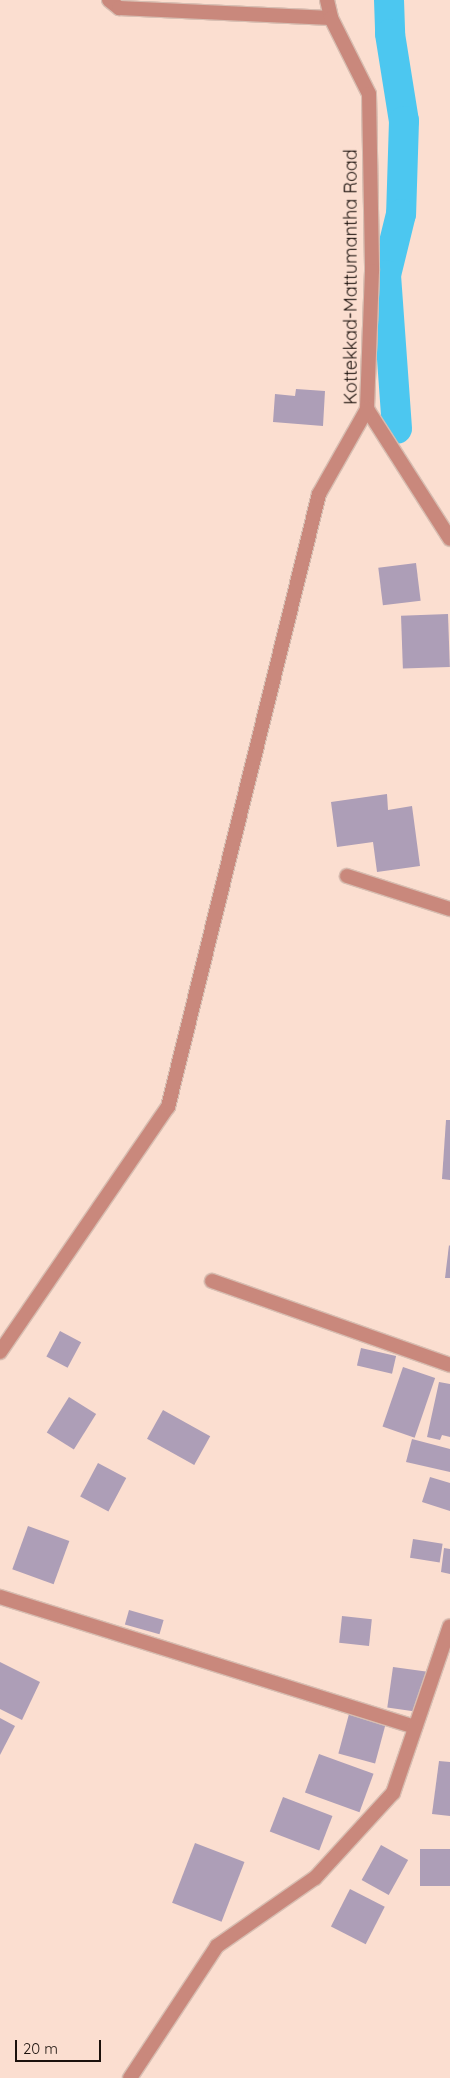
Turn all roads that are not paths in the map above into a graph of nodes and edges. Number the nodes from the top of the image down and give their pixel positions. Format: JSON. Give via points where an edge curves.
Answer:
{"nodes":[{"id":1,"x":109,"y":0,"type":"edge"},
{"id":2,"x":327,"y":0,"type":"edge"},
{"id":3,"x":331,"y":18,"type":"junction"},
{"id":4,"x":367,"y":409,"type":"junction"},
{"id":5,"x":450,"y":539,"type":"edge"},
{"id":6,"x":347,"y":876,"type":"dead end"},
{"id":7,"x":450,"y":909,"type":"edge"},
{"id":8,"x":212,"y":1281,"type":"dead end"},
{"id":9,"x":0,"y":1352,"type":"edge"},
{"id":10,"x":450,"y":1365,"type":"edge"},
{"id":11,"x":0,"y":1597,"type":"edge"},
{"id":12,"x":450,"y":1626,"type":"edge"},
{"id":13,"x":445,"y":1654,"type":"edge"},
{"id":14,"x":415,"y":1727,"type":"junction"},
{"id":15,"x":130,"y":2078,"type":"edge"}],
"edges":[{"from":1,"to":3,"type":"street","via":[[119,8]]},
{"from":2,"to":3,"type":"street","name":"Kottekkad-Mattumantha Road"},
{"from":3,"to":4,"type":"street","name":"Kottekkad-Mattumantha Road","via":[[369,94],[372,271]]},
{"from":4,"to":5,"type":"street","name":"Kottekkad-Mattumantha Road"},
{"from":4,"to":9,"type":"street","via":[[319,494],[168,1108]]},
{"from":6,"to":7,"type":"street"},
{"from":8,"to":10,"type":"street"},
{"from":11,"to":14,"type":"street"},
{"from":12,"to":13,"type":"street"},
{"from":13,"to":14,"type":"street"},
{"from":14,"to":15,"type":"street","via":[[393,1793],[315,1878],[217,1946]]}]}
